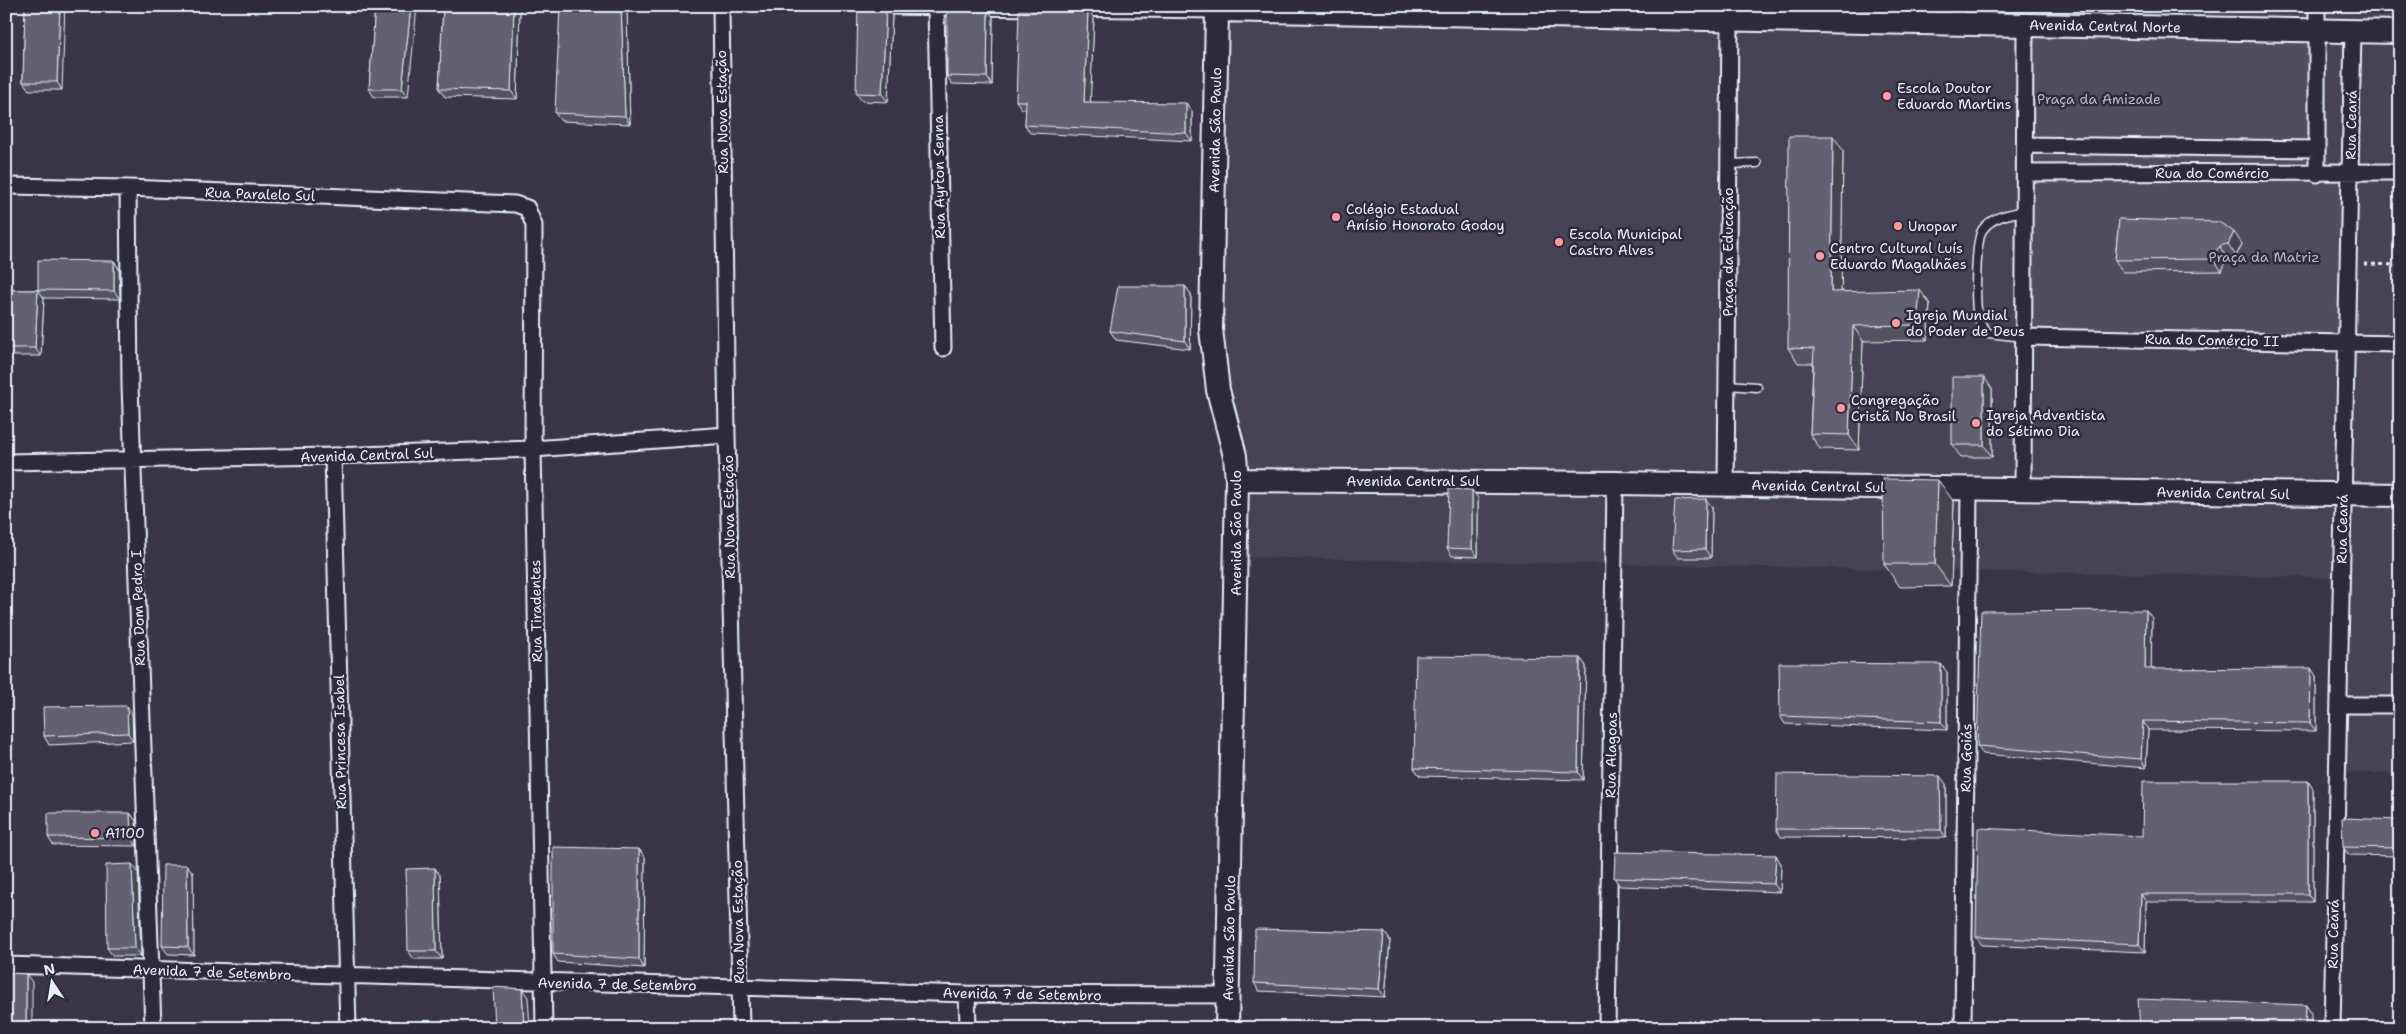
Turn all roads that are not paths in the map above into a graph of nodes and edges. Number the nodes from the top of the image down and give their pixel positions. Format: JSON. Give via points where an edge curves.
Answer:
{"nodes":[{"id":1,"x":721,"y":6,"type":"edge"},
{"id":2,"x":880,"y":6,"type":"edge"},
{"id":3,"x":2317,"y":6,"type":"edge"},
{"id":4,"x":936,"y":7,"type":"edge"},
{"id":5,"x":1220,"y":8,"type":"edge"},
{"id":6,"x":1581,"y":12,"type":"edge"},
{"id":7,"x":1958,"y":15,"type":"edge"},
{"id":8,"x":1730,"y":20,"type":"junction"},
{"id":9,"x":2025,"y":25,"type":"junction"},
{"id":10,"x":2317,"y":30,"type":"junction"},
{"id":11,"x":2353,"y":31,"type":"junction"},
{"id":12,"x":2400,"y":32,"type":"edge"},
{"id":13,"x":2025,"y":145,"type":"junction"},
{"id":14,"x":2317,"y":149,"type":"junction"},
{"id":15,"x":1757,"y":163,"type":"dead end"},
{"id":16,"x":1729,"y":164,"type":"junction"},
{"id":17,"x":2350,"y":172,"type":"junction"},
{"id":18,"x":2400,"y":172,"type":"edge"},
{"id":19,"x":2025,"y":173,"type":"junction"},
{"id":20,"x":2316,"y":174,"type":"junction"},
{"id":21,"x":6,"y":186,"type":"edge"},
{"id":22,"x":128,"y":188,"type":"junction"},
{"id":23,"x":515,"y":204,"type":"joint"},
{"id":24,"x":2024,"y":211,"type":"junction"},
{"id":25,"x":2024,"y":337,"type":"junction"},
{"id":26,"x":2346,"y":342,"type":"junction"},
{"id":27,"x":2400,"y":344,"type":"edge"},
{"id":28,"x":943,"y":348,"type":"dead end"},
{"id":29,"x":1727,"y":386,"type":"junction"},
{"id":30,"x":1757,"y":387,"type":"dead end"},
{"id":31,"x":727,"y":435,"type":"junction"},
{"id":32,"x":533,"y":449,"type":"junction"},
{"id":33,"x":333,"y":456,"type":"junction"},
{"id":34,"x":133,"y":461,"type":"junction"},
{"id":35,"x":6,"y":462,"type":"edge"},
{"id":36,"x":1237,"y":480,"type":"junction"},
{"id":37,"x":1615,"y":483,"type":"junction"},
{"id":38,"x":1726,"y":485,"type":"junction"},
{"id":39,"x":1969,"y":489,"type":"junction"},
{"id":40,"x":2023,"y":489,"type":"junction"},
{"id":41,"x":2343,"y":494,"type":"junction"},
{"id":42,"x":2400,"y":495,"type":"edge"},
{"id":43,"x":2338,"y":705,"type":"junction"},
{"id":44,"x":2400,"y":705,"type":"edge"},
{"id":45,"x":6,"y":965,"type":"edge"},
{"id":46,"x":152,"y":970,"type":"junction"},
{"id":47,"x":346,"y":977,"type":"junction"},
{"id":48,"x":544,"y":983,"type":"junction"},
{"id":49,"x":740,"y":987,"type":"junction"},
{"id":50,"x":967,"y":994,"type":"junction"},
{"id":51,"x":1228,"y":995,"type":"junction"},
{"id":52,"x":153,"y":1028,"type":"edge"},
{"id":53,"x":348,"y":1028,"type":"edge"},
{"id":54,"x":544,"y":1028,"type":"edge"},
{"id":55,"x":741,"y":1028,"type":"edge"},
{"id":56,"x":968,"y":1028,"type":"edge"},
{"id":57,"x":1227,"y":1028,"type":"edge"},
{"id":58,"x":1607,"y":1028,"type":"edge"},
{"id":59,"x":1963,"y":1028,"type":"edge"},
{"id":60,"x":2332,"y":1028,"type":"edge"}],
"edges":[{"from":1,"to":31,"type":"street","name":"Rua Nova Estação"},
{"from":2,"to":4,"type":"street","name":"Avenida Central Norte"},
{"from":3,"to":10,"type":"street"},
{"from":4,"to":5,"type":"street","name":"Avenida Central Norte"},
{"from":4,"to":28,"type":"street","name":"Rua Ayrton Senna"},
{"from":5,"to":6,"type":"main road","name":"Avenida Central Norte"},
{"from":5,"to":36,"type":"main road","name":"Avenida São Paulo","via":[[1211,329],[1216,381],[1235,456]]},
{"from":6,"to":8,"type":"main road","name":"Avenida Central Norte"},
{"from":7,"to":8,"type":"main road","name":"Avenida Central Norte"},
{"from":7,"to":9,"type":"main road","name":"Avenida Central Norte"},
{"from":8,"to":16,"type":"street","name":"Praça da Educação"},
{"from":9,"to":10,"type":"main road","name":"Avenida Central Norte"},
{"from":9,"to":13,"type":"street"},
{"from":10,"to":11,"type":"main road","name":"Avenida Central Norte"},
{"from":10,"to":14,"type":"street"},
{"from":11,"to":12,"type":"main road","name":"Avenida Central Norte"},
{"from":11,"to":17,"type":"street","name":"Rua Ceará"},
{"from":13,"to":14,"type":"street","name":"Rua do Comércio"},
{"from":13,"to":19,"type":"street"},
{"from":14,"to":20,"type":"street"},
{"from":15,"to":16,"type":"lane"},
{"from":16,"to":29,"type":"street","name":"Praça da Educação"},
{"from":17,"to":18,"type":"street","name":"Rua do Comércio"},
{"from":17,"to":20,"type":"street","name":"Rua do Comércio"},
{"from":17,"to":26,"type":"street","name":"Rua Ceará"},
{"from":19,"to":20,"type":"street","name":"Rua do Comércio"},
{"from":19,"to":24,"type":"street"},
{"from":21,"to":22,"type":"street","name":"Rua Paralelo Sul"},
{"from":22,"to":23,"type":"street","name":"Rua Paralelo Sul"},
{"from":22,"to":34,"type":"street","name":"Rua Dom Pedro I"},
{"from":23,"to":32,"type":"street","name":"Rua Tiradentes","via":[[527,208],[534,225]]},
{"from":24,"to":25,"type":"street"},
{"from":24,"to":25,"type":"lane","via":[[2006,214],[1984,227],[1977,247],[1978,316],[1983,328],[1988,333]]},
{"from":25,"to":26,"type":"street","name":"Rua do Comércio II"},
{"from":25,"to":40,"type":"street"},
{"from":26,"to":27,"type":"street","name":"Rua do Comércio II"},
{"from":26,"to":41,"type":"street","name":"Rua Ceará"},
{"from":29,"to":30,"type":"lane"},
{"from":29,"to":38,"type":"street","name":"Praça da Educação"},
{"from":31,"to":32,"type":"street","name":"Avenida Central Sul"},
{"from":31,"to":49,"type":"street","name":"Rua Nova Estação"},
{"from":32,"to":33,"type":"street","name":"Avenida Central Sul"},
{"from":32,"to":48,"type":"street","name":"Rua Tiradentes"},
{"from":33,"to":34,"type":"street","name":"Avenida Central Sul"},
{"from":33,"to":47,"type":"street","name":"Rua Princesa Isabel"},
{"from":34,"to":35,"type":"street","name":"Avenida Central Sul"},
{"from":34,"to":46,"type":"street","name":"Rua Dom Pedro I"},
{"from":36,"to":37,"type":"main road","name":"Avenida Central Sul"},
{"from":36,"to":51,"type":"main road","name":"Avenida São Paulo"},
{"from":37,"to":38,"type":"main road","name":"Avenida Central Sul"},
{"from":37,"to":58,"type":"street","name":"Rua Alagoas"},
{"from":38,"to":39,"type":"main road","name":"Avenida Central Sul"},
{"from":39,"to":40,"type":"main road","name":"Avenida Central Sul"},
{"from":39,"to":59,"type":"street","name":"Rua Goiás"},
{"from":40,"to":41,"type":"main road","name":"Avenida Central Sul"},
{"from":41,"to":42,"type":"main road","name":"Avenida Central Sul"},
{"from":41,"to":43,"type":"street","name":"Rua Ceará"},
{"from":43,"to":44,"type":"street"},
{"from":43,"to":60,"type":"street","name":"Rua Ceará"},
{"from":45,"to":46,"type":"street","name":"Avenida 7 de Setembro"},
{"from":46,"to":47,"type":"street","name":"Avenida 7 de Setembro"},
{"from":46,"to":52,"type":"street","name":"Rua Dom Pedro I"},
{"from":47,"to":48,"type":"street","name":"Avenida 7 de Setembro"},
{"from":47,"to":53,"type":"street","name":"Rua Princesa Isabel"},
{"from":48,"to":49,"type":"street","name":"Avenida 7 de Setembro"},
{"from":48,"to":54,"type":"street","name":"Rua Tiradentes"},
{"from":49,"to":50,"type":"street","name":"Avenida 7 de Setembro"},
{"from":49,"to":55,"type":"street","name":"Rua Nova Estação"},
{"from":50,"to":51,"type":"street","name":"Avenida 7 de Setembro"},
{"from":50,"to":56,"type":"street"},
{"from":51,"to":57,"type":"main road","name":"Avenida São Paulo"}]}
